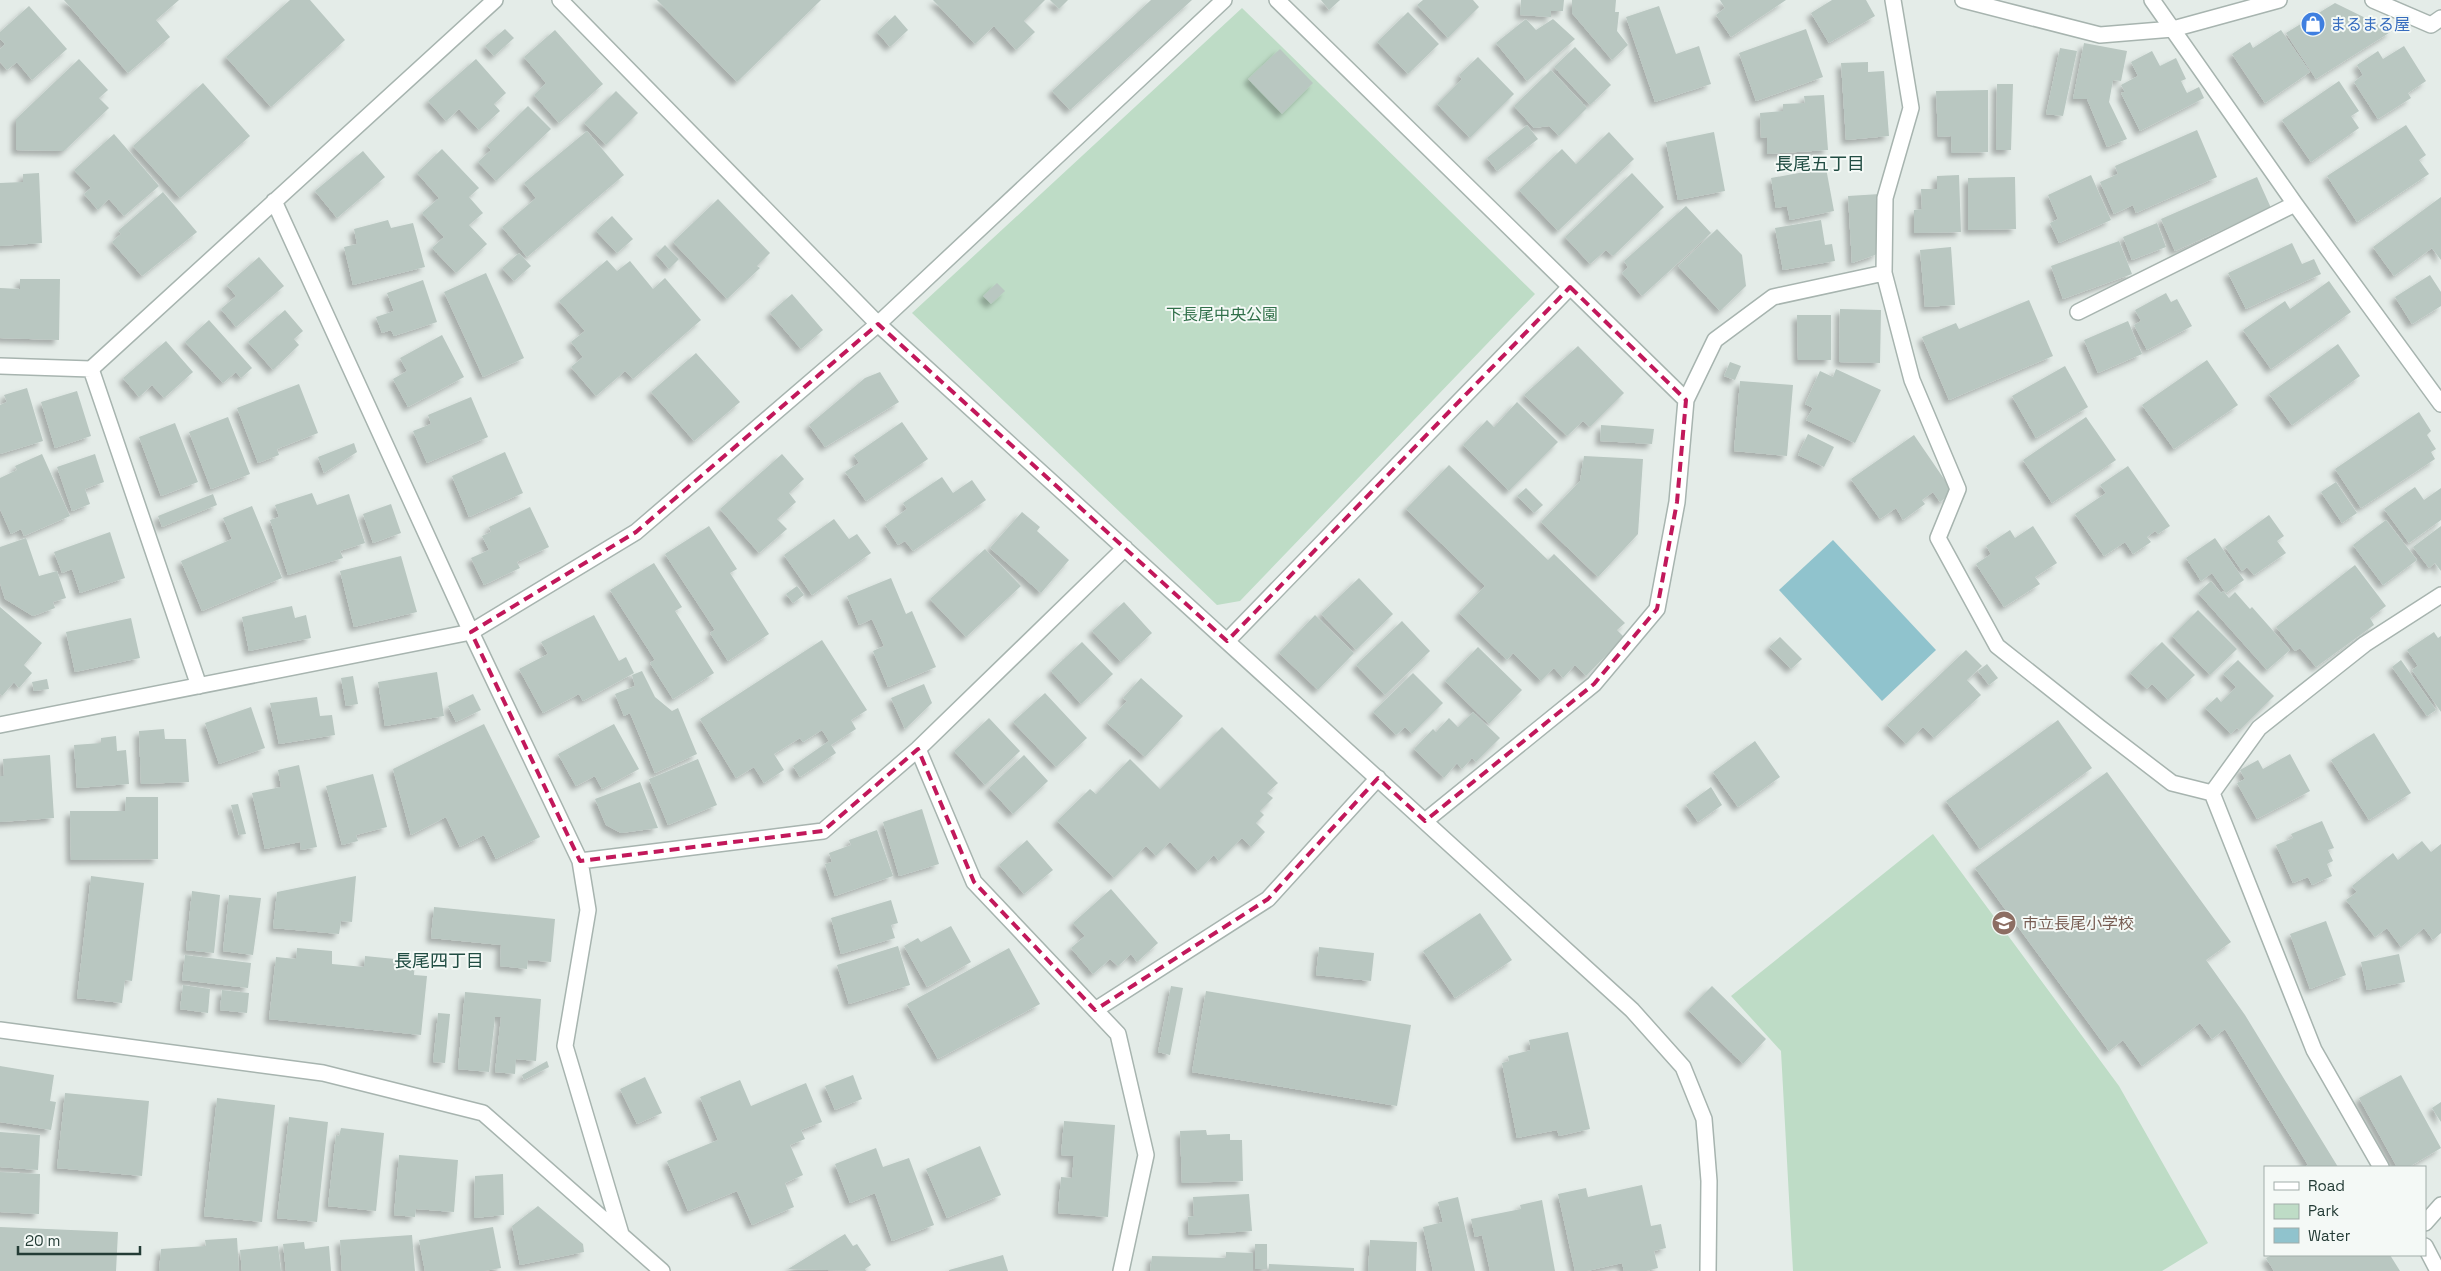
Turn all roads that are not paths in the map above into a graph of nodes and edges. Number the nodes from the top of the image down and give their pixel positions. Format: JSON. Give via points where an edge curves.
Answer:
{"nodes":[{"id":1,"x":495,"y":0,"type":"edge"},
{"id":2,"x":560,"y":0,"type":"edge"},
{"id":3,"x":1224,"y":0,"type":"edge"},
{"id":4,"x":1277,"y":0,"type":"edge"},
{"id":5,"x":1893,"y":0,"type":"edge"},
{"id":6,"x":1963,"y":0,"type":"edge"},
{"id":7,"x":2152,"y":0,"type":"edge"},
{"id":8,"x":2279,"y":0,"type":"edge"},
{"id":9,"x":2373,"y":0,"type":"edge"},
{"id":10,"x":2441,"y":18,"type":"edge"},
{"id":11,"x":2173,"y":29,"type":"junction"},
{"id":12,"x":274,"y":201,"type":"junction"},
{"id":13,"x":2295,"y":204,"type":"junction"},
{"id":14,"x":1884,"y":273,"type":"junction"},
{"id":15,"x":1570,"y":287,"type":"junction"},
{"id":16,"x":2078,"y":312,"type":"dead end"},
{"id":17,"x":878,"y":324,"type":"junction"},
{"id":18,"x":0,"y":366,"type":"edge"},
{"id":19,"x":91,"y":369,"type":"junction"},
{"id":20,"x":1686,"y":400,"type":"junction"},
{"id":21,"x":2441,"y":404,"type":"edge"},
{"id":22,"x":1125,"y":548,"type":"junction"},
{"id":23,"x":2441,"y":595,"type":"edge"},
{"id":24,"x":471,"y":632,"type":"junction"},
{"id":25,"x":1227,"y":641,"type":"junction"},
{"id":26,"x":199,"y":686,"type":"junction"},
{"id":27,"x":0,"y":725,"type":"edge"},
{"id":28,"x":918,"y":749,"type":"junction"},
{"id":29,"x":1378,"y":778,"type":"junction"},
{"id":30,"x":2212,"y":793,"type":"junction"},
{"id":31,"x":1425,"y":821,"type":"junction"},
{"id":32,"x":580,"y":861,"type":"junction"},
{"id":33,"x":1095,"y":1010,"type":"junction"},
{"id":34,"x":0,"y":1030,"type":"edge"},
{"id":35,"x":2380,"y":1166,"type":"edge"},
{"id":36,"x":2441,"y":1205,"type":"edge"},
{"id":37,"x":2426,"y":1222,"type":"edge"},
{"id":38,"x":621,"y":1234,"type":"junction"},
{"id":39,"x":2426,"y":1248,"type":"edge"},
{"id":40,"x":662,"y":1271,"type":"edge"},
{"id":41,"x":1121,"y":1271,"type":"edge"},
{"id":42,"x":1708,"y":1271,"type":"edge"},
{"id":43,"x":2438,"y":1271,"type":"edge"}],
"edges":[{"from":1,"to":12,"type":"street"},
{"from":2,"to":17,"type":"street"},
{"from":3,"to":17,"type":"street"},
{"from":4,"to":15,"type":"street"},
{"from":5,"to":14,"type":"street","via":[[1911,108],[1885,198]]},
{"from":6,"to":11,"type":"street","via":[[2100,35]]},
{"from":7,"to":11,"type":"street"},
{"from":8,"to":11,"type":"street"},
{"from":9,"to":10,"type":"street","via":[[2431,25]]},
{"from":11,"to":13,"type":"street"},
{"from":12,"to":19,"type":"street"},
{"from":12,"to":24,"type":"street"},
{"from":13,"to":16,"type":"street"},
{"from":13,"to":21,"type":"street"},
{"from":14,"to":20,"type":"street","via":[[1773,297],[1714,340]]},
{"from":14,"to":30,"type":"street","via":[[1912,380],[1958,488],[1938,538],[1997,646],[2172,783]]},
{"from":15,"to":20,"type":"street"},
{"from":15,"to":25,"type":"street"},
{"from":17,"to":22,"type":"street"},
{"from":17,"to":24,"type":"street","via":[[636,532]]},
{"from":18,"to":19,"type":"street"},
{"from":19,"to":26,"type":"street"},
{"from":20,"to":31,"type":"street","via":[[1677,502],[1657,609],[1594,684]]},
{"from":22,"to":25,"type":"street"},
{"from":22,"to":28,"type":"street"},
{"from":23,"to":30,"type":"street","via":[[2365,644],[2259,728]]},
{"from":24,"to":26,"type":"street"},
{"from":24,"to":32,"type":"street"},
{"from":25,"to":29,"type":"street"},
{"from":26,"to":27,"type":"street"},
{"from":28,"to":32,"type":"street","via":[[823,831]]},
{"from":28,"to":33,"type":"street","via":[[974,882]]},
{"from":29,"to":31,"type":"street"},
{"from":29,"to":33,"type":"street","via":[[1268,899]]},
{"from":30,"to":35,"type":"street","via":[[2314,1050]]},
{"from":31,"to":42,"type":"street","via":[[1632,1010],[1684,1067],[1704,1119],[1709,1181]]},
{"from":32,"to":38,"type":"street","via":[[588,910],[565,1046]]},
{"from":33,"to":41,"type":"street","via":[[1118,1034],[1146,1155]]},
{"from":34,"to":38,"type":"street","via":[[323,1073],[483,1113]]},
{"from":36,"to":37,"type":"street"},
{"from":38,"to":40,"type":"street"},
{"from":39,"to":43,"type":"street"}]}
